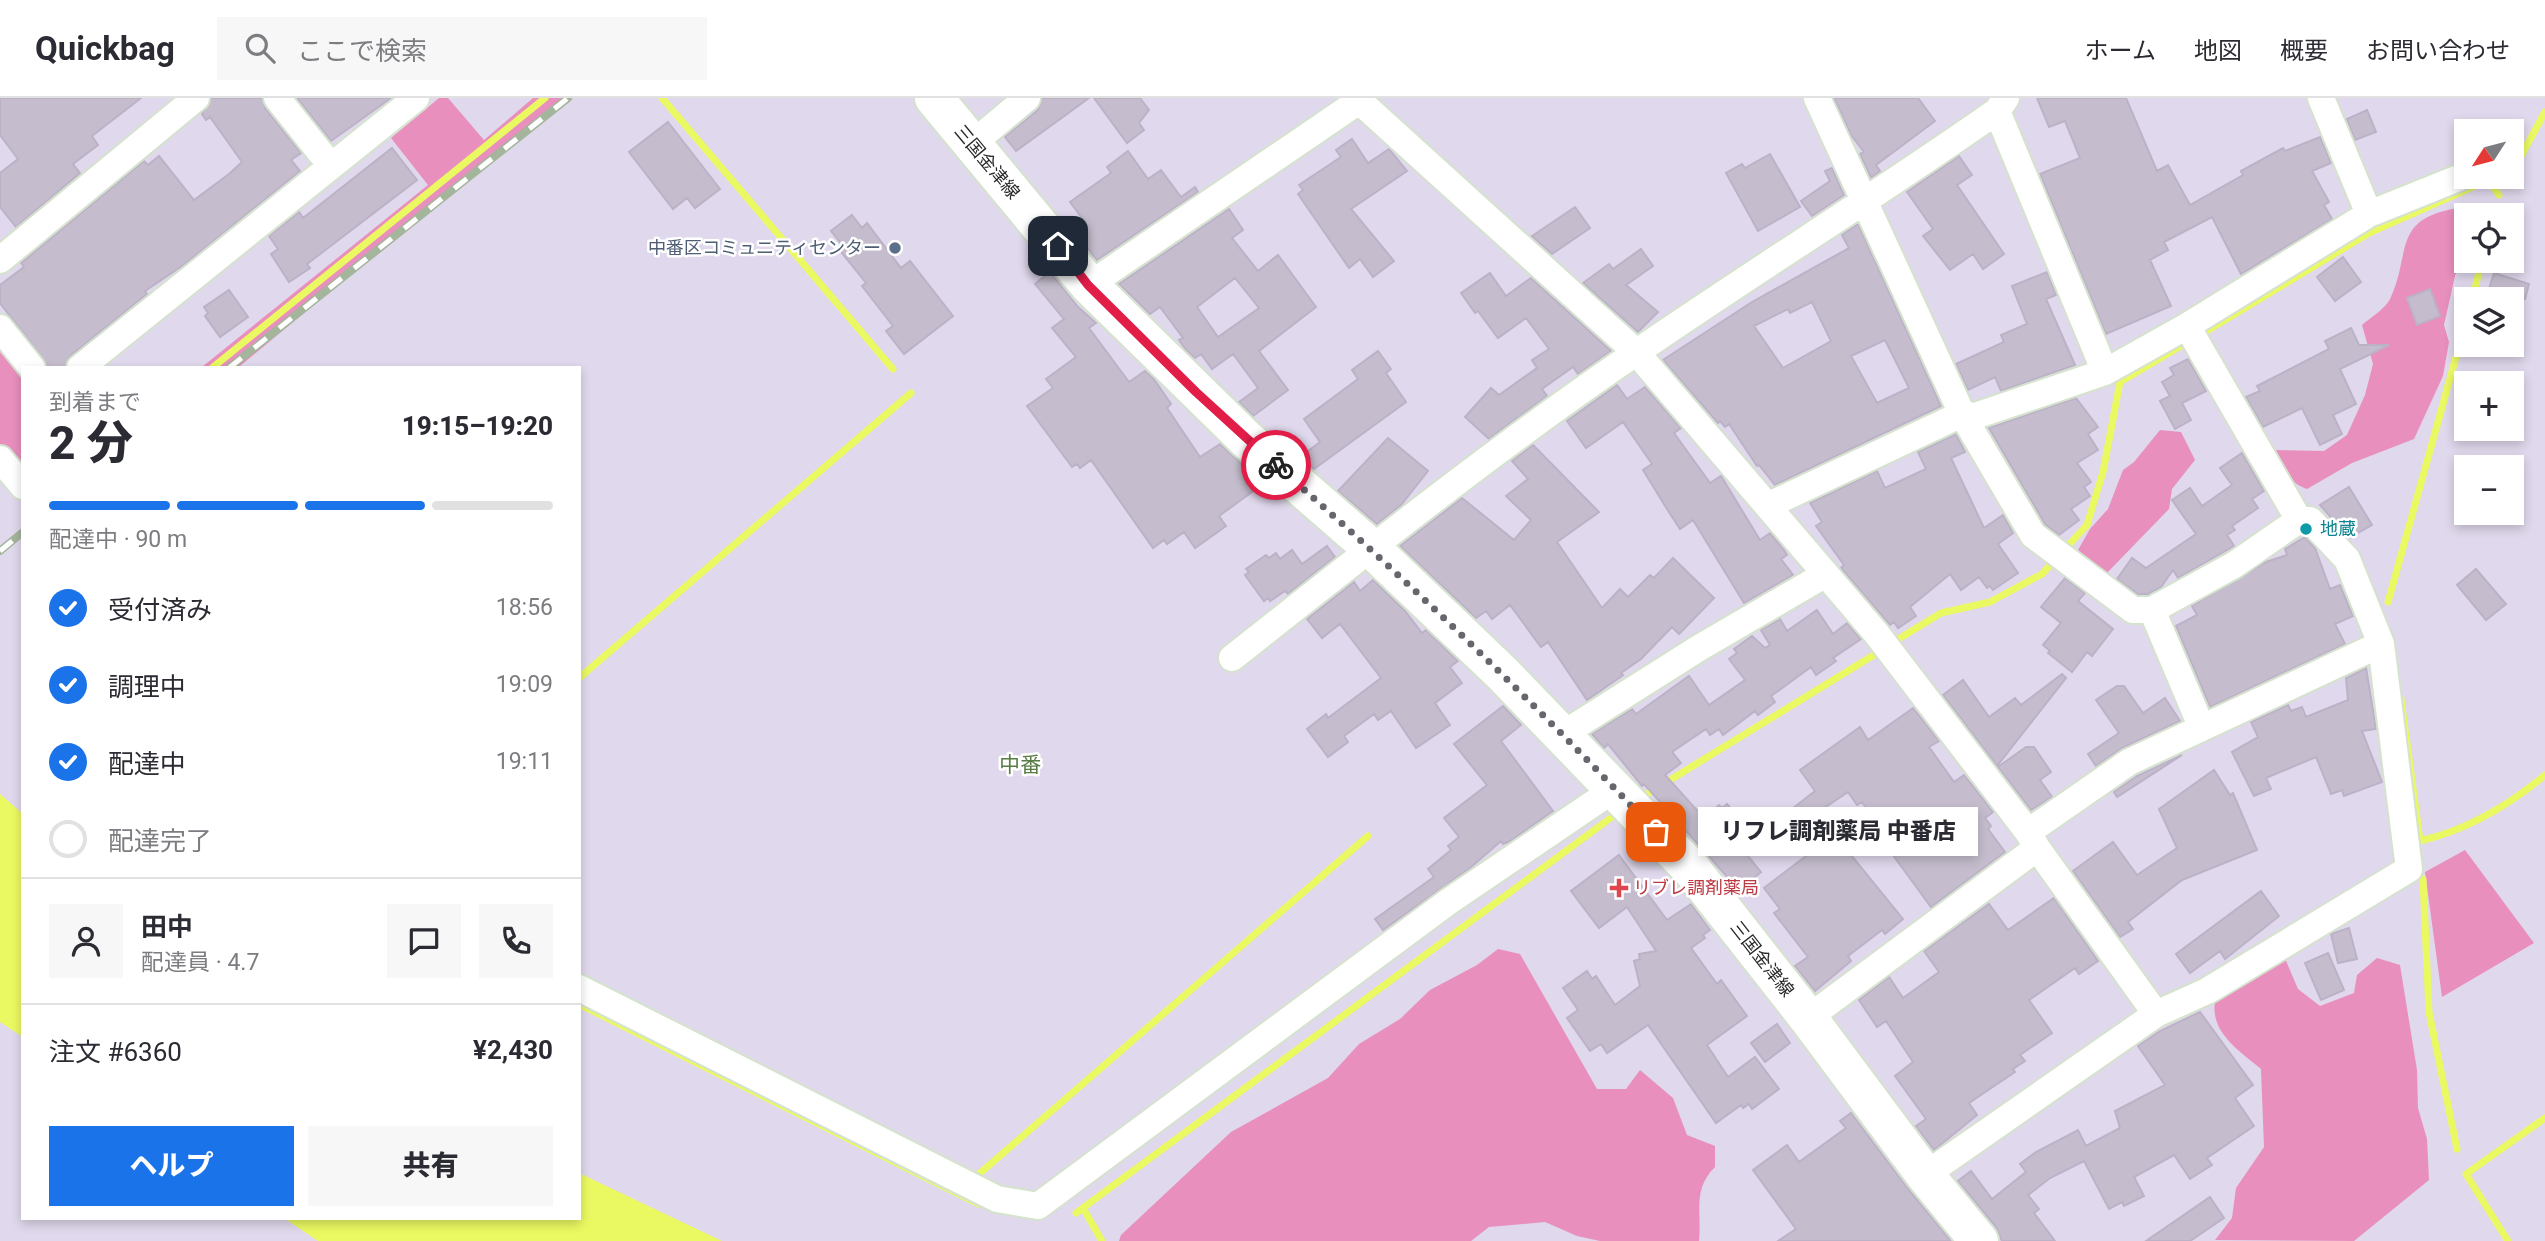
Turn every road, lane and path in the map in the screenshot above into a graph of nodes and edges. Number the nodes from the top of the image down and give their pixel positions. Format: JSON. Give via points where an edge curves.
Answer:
{"nodes":[{"id":1,"x":196,"y":98,"type":"edge"},
{"id":2,"x":277,"y":98,"type":"edge"},
{"id":3,"x":416,"y":98,"type":"edge"},
{"id":4,"x":934,"y":98,"type":"edge"},
{"id":5,"x":1027,"y":98,"type":"edge"},
{"id":6,"x":1816,"y":98,"type":"edge"},
{"id":7,"x":2321,"y":98,"type":"edge"},
{"id":8,"x":1358,"y":100,"type":"edge"},
{"id":9,"x":2002,"y":105,"type":"edge"},
{"id":10,"x":972,"y":144,"type":"junction"},
{"id":11,"x":331,"y":166,"type":"junction"},
{"id":12,"x":2454,"y":180,"type":"edge"},
{"id":13,"x":1866,"y":202,"type":"junction"},
{"id":14,"x":2369,"y":214,"type":"junction"},
{"id":15,"x":0,"y":260,"type":"edge"},
{"id":16,"x":1088,"y":285,"type":"junction"},
{"id":17,"x":0,"y":328,"type":"edge"},
{"id":18,"x":2193,"y":335,"type":"junction"},
{"id":19,"x":1636,"y":352,"type":"junction"},
{"id":20,"x":30,"y":366,"type":"edge"},
{"id":21,"x":82,"y":366,"type":"edge"},
{"id":22,"x":2105,"y":372,"type":"junction"},
{"id":23,"x":1962,"y":414,"type":"junction"},
{"id":24,"x":0,"y":459,"type":"edge"},
{"id":25,"x":21,"y":484,"type":"edge"},
{"id":26,"x":1769,"y":505,"type":"junction"},
{"id":27,"x":2300,"y":520,"type":"junction"},
{"id":28,"x":1371,"y":548,"type":"junction"},
{"id":29,"x":1826,"y":573,"type":"junction"},
{"id":30,"x":2152,"y":610,"type":"junction"},
{"id":31,"x":2381,"y":644,"type":"junction"},
{"id":32,"x":1232,"y":657,"type":"dead end"},
{"id":33,"x":2202,"y":726,"type":"junction"},
{"id":34,"x":1563,"y":734,"type":"junction"},
{"id":35,"x":1626,"y":799,"type":"junction"},
{"id":36,"x":2032,"y":840,"type":"junction"},
{"id":37,"x":581,"y":989,"type":"edge"},
{"id":38,"x":2156,"y":1014,"type":"junction"},
{"id":39,"x":1808,"y":1018,"type":"junction"},
{"id":40,"x":1925,"y":1175,"type":"junction"},
{"id":41,"x":1979,"y":1241,"type":"edge"}],
"edges":[{"from":1,"to":15,"type":"street"},
{"from":2,"to":11,"type":"street"},
{"from":3,"to":11,"type":"street"},
{"from":4,"to":10,"type":"main road","name":"三国金津線"},
{"from":5,"to":10,"type":"street"},
{"from":6,"to":13,"type":"street"},
{"from":7,"to":14,"type":"street"},
{"from":8,"to":16,"type":"street"},
{"from":8,"to":19,"type":"street"},
{"from":9,"to":13,"type":"street"},
{"from":9,"to":22,"type":"street"},
{"from":10,"to":16,"type":"main road","name":"三国金津線"},
{"from":11,"to":21,"type":"street"},
{"from":12,"to":14,"type":"street"},
{"from":13,"to":19,"type":"street"},
{"from":13,"to":23,"type":"street"},
{"from":14,"to":18,"type":"street"},
{"from":16,"to":28,"type":"main road","name":"三国金津線","via":[[1236,430]]},
{"from":17,"to":20,"type":"street"},
{"from":18,"to":22,"type":"street"},
{"from":18,"to":27,"type":"street"},
{"from":19,"to":26,"type":"street"},
{"from":19,"to":28,"type":"street"},
{"from":22,"to":23,"type":"street","via":[[1975,416]]},
{"from":23,"to":26,"type":"street"},
{"from":23,"to":30,"type":"street","via":[[2033,535],[2133,610]]},
{"from":24,"to":25,"type":"street"},
{"from":26,"to":29,"type":"street"},
{"from":27,"to":30,"type":"street","via":[[2234,565]]},
{"from":27,"to":31,"type":"street","via":[[2309,520],[2347,559]]},
{"from":28,"to":32,"type":"street"},
{"from":28,"to":34,"type":"main road","name":"三国金津線"},
{"from":29,"to":34,"type":"street"},
{"from":29,"to":36,"type":"street"},
{"from":30,"to":33,"type":"street"},
{"from":31,"to":33,"type":"street"},
{"from":31,"to":38,"type":"street","via":[[2409,869],[2207,991]]},
{"from":33,"to":36,"type":"street","via":[[2129,762]]},
{"from":34,"to":35,"type":"main road","name":"三国金津線"},
{"from":35,"to":37,"type":"street","via":[[1448,902],[1038,1206],[997,1199]]},
{"from":35,"to":39,"type":"main road","name":"三国金津線","via":[[1692,870]]},
{"from":36,"to":38,"type":"street"},
{"from":36,"to":39,"type":"street"},
{"from":38,"to":40,"type":"street"},
{"from":39,"to":40,"type":"main road","name":"三国金津線"},
{"from":40,"to":41,"type":"main road","name":"三国金津線"}]}
